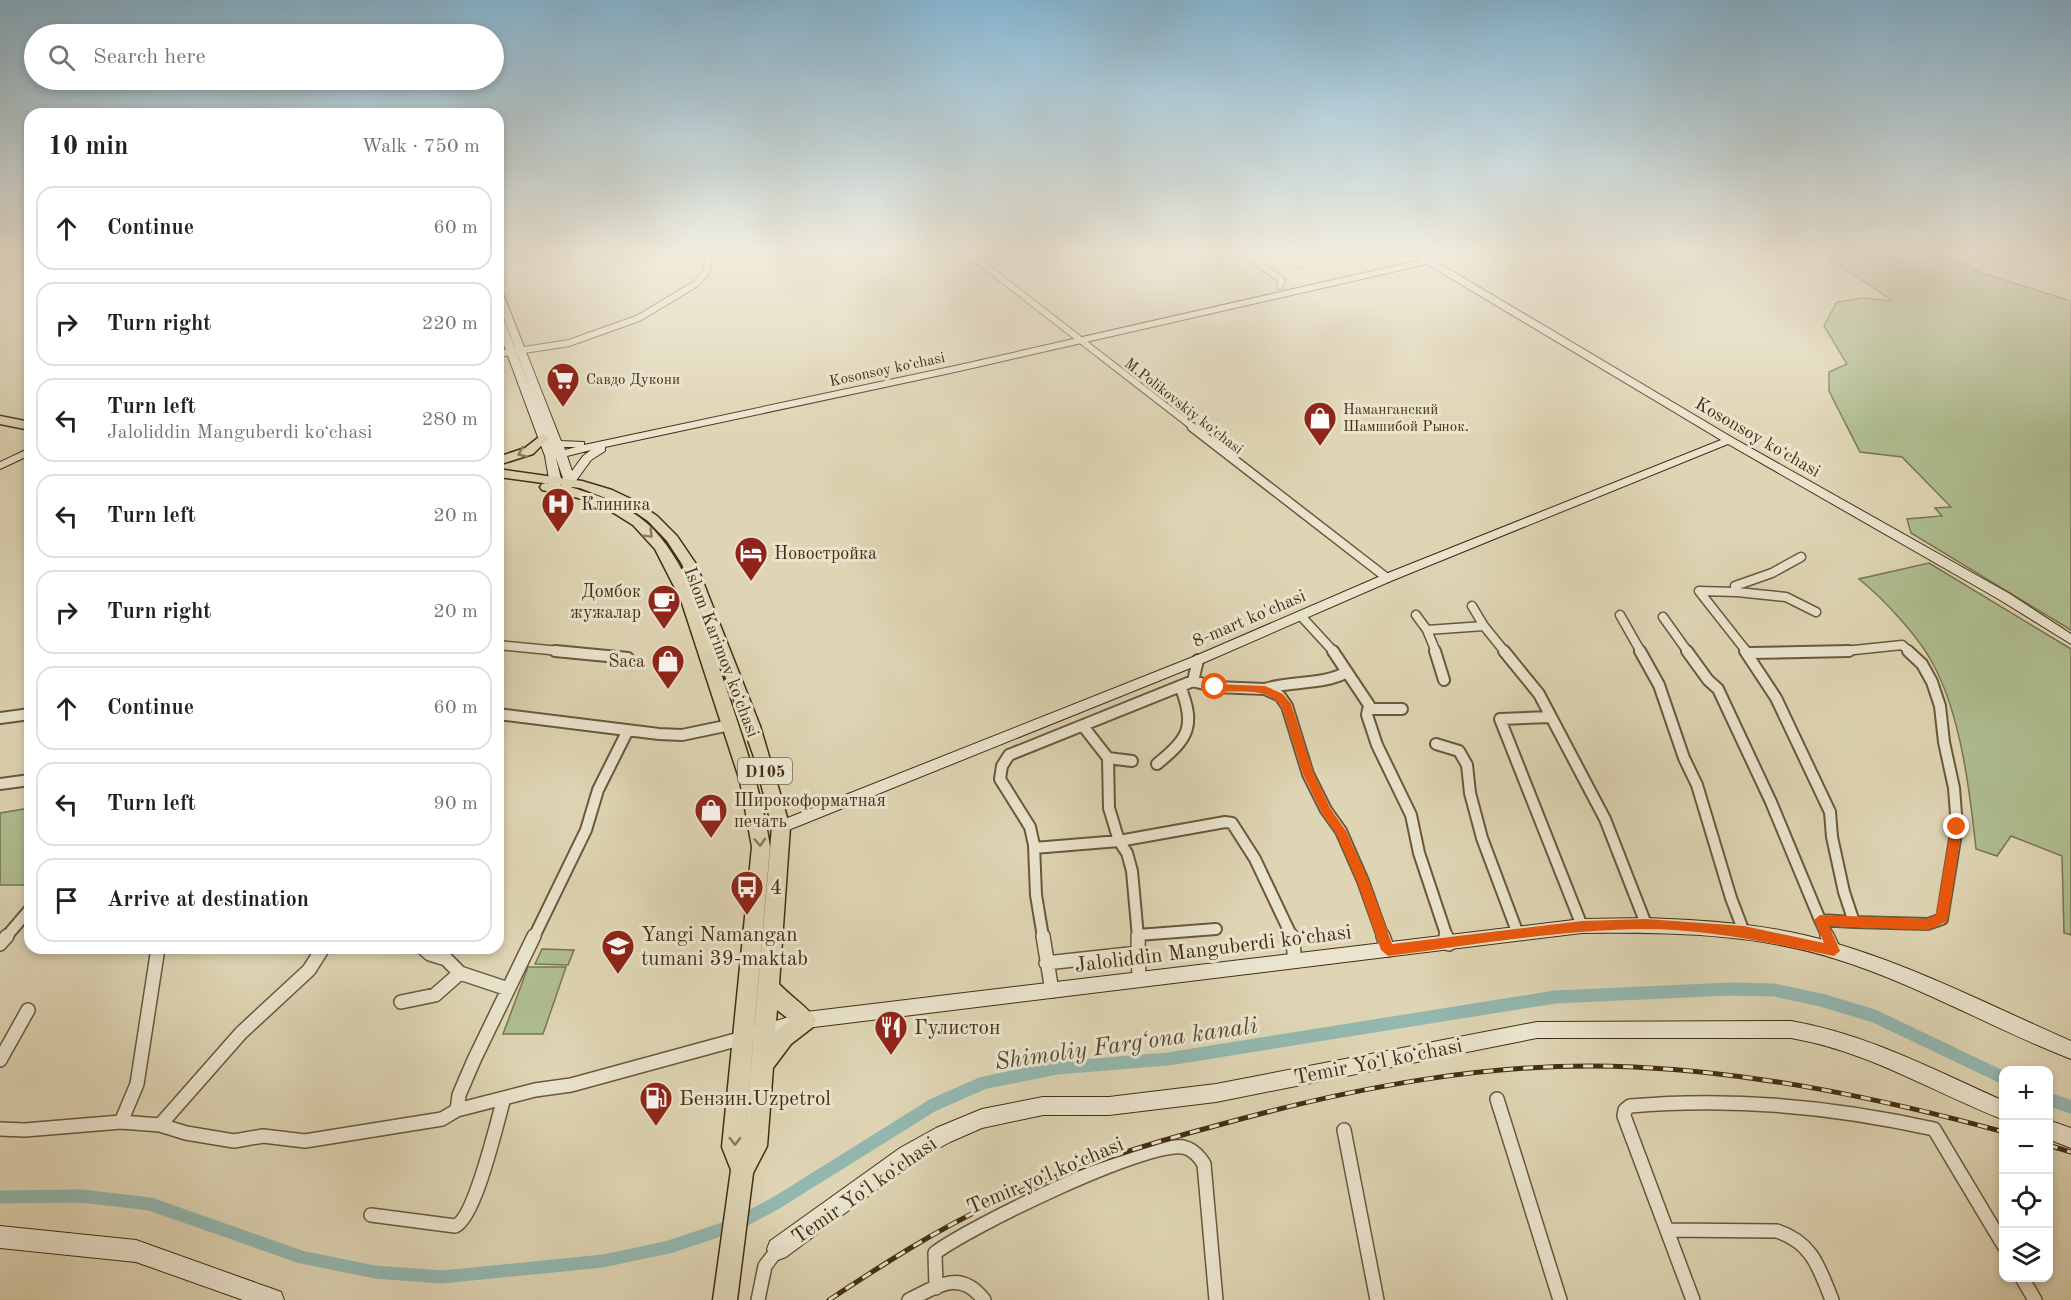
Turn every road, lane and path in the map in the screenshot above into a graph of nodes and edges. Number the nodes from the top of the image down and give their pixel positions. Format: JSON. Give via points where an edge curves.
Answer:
{"nodes":[{"id":1,"x":507,"y":313,"type":"edge"},
{"id":2,"x":650,"y":313,"type":"edge"},
{"id":3,"x":1043,"y":313,"type":"edge"},
{"id":4,"x":1184,"y":313,"type":"edge"},
{"id":5,"x":1517,"y":313,"type":"edge"},
{"id":6,"x":504,"y":333,"type":"edge"},
{"id":7,"x":1075,"y":338,"type":"junction"},
{"id":8,"x":523,"y":353,"type":"junction"},
{"id":9,"x":504,"y":354,"type":"edge"},
{"id":10,"x":512,"y":354,"type":"junction"},
{"id":11,"x":0,"y":412,"type":"edge"},
{"id":12,"x":24,"y":417,"type":"edge"},
{"id":13,"x":0,"y":420,"type":"edge"},
{"id":14,"x":24,"y":425,"type":"edge"},
{"id":15,"x":543,"y":438,"type":"junction"},
{"id":16,"x":1729,"y":440,"type":"junction"},
{"id":17,"x":614,"y":443,"type":"junction"},
{"id":18,"x":556,"y":452,"type":"junction"},
{"id":19,"x":24,"y":454,"type":"edge"},
{"id":20,"x":504,"y":459,"type":"edge"},
{"id":21,"x":0,"y":466,"type":"edge"},
{"id":22,"x":504,"y":474,"type":"edge"},
{"id":23,"x":504,"y":482,"type":"edge"},
{"id":24,"x":560,"y":484,"type":"junction"},
{"id":25,"x":1801,"y":557,"type":"dead end"},
{"id":26,"x":1387,"y":578,"type":"junction"},
{"id":27,"x":1737,"y":592,"type":"junction"},
{"id":28,"x":1472,"y":606,"type":"dead end"},
{"id":29,"x":1816,"y":612,"type":"dead end"},
{"id":30,"x":1416,"y":615,"type":"dead end"},
{"id":31,"x":1620,"y":615,"type":"dead end"},
{"id":32,"x":1301,"y":616,"type":"junction"},
{"id":33,"x":1663,"y":617,"type":"dead end"},
{"id":34,"x":1484,"y":626,"type":"junction"},
{"id":35,"x":1427,"y":630,"type":"junction"},
{"id":36,"x":2071,"y":640,"type":"edge"},
{"id":37,"x":504,"y":646,"type":"edge"},
{"id":38,"x":1749,"y":653,"type":"junction"},
{"id":39,"x":628,"y":658,"type":"dead end"},
{"id":40,"x":1198,"y":660,"type":"junction"},
{"id":41,"x":1347,"y":672,"type":"junction"},
{"id":42,"x":1444,"y":680,"type":"dead end"},
{"id":43,"x":1193,"y":681,"type":"junction"},
{"id":44,"x":1180,"y":686,"type":"junction"},
{"id":45,"x":1265,"y":689,"type":"junction"},
{"id":46,"x":1370,"y":709,"type":"junction"},
{"id":47,"x":1402,"y":709,"type":"dead end"},
{"id":48,"x":24,"y":715,"type":"edge"},
{"id":49,"x":504,"y":715,"type":"edge"},
{"id":50,"x":1550,"y":717,"type":"junction"},
{"id":51,"x":0,"y":718,"type":"edge"},
{"id":52,"x":730,"y":725,"type":"junction"},
{"id":53,"x":1083,"y":726,"type":"junction"},
{"id":54,"x":627,"y":732,"type":"junction"},
{"id":55,"x":1436,"y":744,"type":"dead end"},
{"id":56,"x":1108,"y":758,"type":"junction"},
{"id":57,"x":1132,"y":761,"type":"dead end"},
{"id":58,"x":1157,"y":764,"type":"dead end"},
{"id":59,"x":24,"y":781,"type":"edge"},
{"id":60,"x":0,"y":784,"type":"edge"},
{"id":61,"x":781,"y":826,"type":"junction"},
{"id":62,"x":1119,"y":841,"type":"junction"},
{"id":63,"x":1034,"y":848,"type":"junction"},
{"id":64,"x":24,"y":916,"type":"edge"},
{"id":65,"x":1820,"y":920,"type":"junction"},
{"id":66,"x":1854,"y":922,"type":"junction"},
{"id":67,"x":1646,"y":924,"type":"junction"},
{"id":68,"x":1582,"y":926,"type":"junction"},
{"id":69,"x":1216,"y":929,"type":"dead end"},
{"id":70,"x":1744,"y":932,"type":"junction"},
{"id":71,"x":1518,"y":934,"type":"junction"},
{"id":72,"x":1138,"y":935,"type":"junction"},
{"id":73,"x":0,"y":944,"type":"edge"},
{"id":74,"x":1449,"y":944,"type":"junction"},
{"id":75,"x":1388,"y":950,"type":"junction"},
{"id":76,"x":1834,"y":951,"type":"junction"},
{"id":77,"x":1138,"y":953,"type":"junction"},
{"id":78,"x":157,"y":954,"type":"edge"},
{"id":79,"x":319,"y":954,"type":"edge"},
{"id":80,"x":430,"y":954,"type":"edge"},
{"id":81,"x":1295,"y":960,"type":"junction"},
{"id":82,"x":1046,"y":963,"type":"junction"},
{"id":83,"x":460,"y":973,"type":"junction"},
{"id":84,"x":1139,"y":980,"type":"junction"},
{"id":85,"x":769,"y":988,"type":"junction"},
{"id":86,"x":508,"y":989,"type":"junction"},
{"id":87,"x":1052,"y":991,"type":"junction"},
{"id":88,"x":401,"y":1002,"type":"dead end"},
{"id":89,"x":28,"y":1010,"type":"dead end"},
{"id":90,"x":806,"y":1020,"type":"junction"},
{"id":91,"x":766,"y":1032,"type":"junction"},
{"id":92,"x":743,"y":1038,"type":"junction"},
{"id":93,"x":2071,"y":1050,"type":"edge"},
{"id":94,"x":0,"y":1060,"type":"edge"},
{"id":95,"x":764,"y":1063,"type":"junction"},
{"id":96,"x":504,"y":1098,"type":"junction"},
{"id":97,"x":1497,"y":1099,"type":"dead end"},
{"id":98,"x":1999,"y":1109,"type":"edge"},
{"id":99,"x":457,"y":1110,"type":"junction"},
{"id":100,"x":121,"y":1122,"type":"junction"},
{"id":101,"x":160,"y":1125,"type":"junction"},
{"id":102,"x":0,"y":1129,"type":"edge"},
{"id":103,"x":1344,"y":1130,"type":"dead end"},
{"id":104,"x":2053,"y":1131,"type":"edge"},
{"id":105,"x":2071,"y":1138,"type":"edge"},
{"id":106,"x":742,"y":1170,"type":"junction"},
{"id":107,"x":371,"y":1215,"type":"dead end"},
{"id":108,"x":1668,"y":1230,"type":"junction"},
{"id":109,"x":0,"y":1236,"type":"edge"},
{"id":110,"x":1999,"y":1238,"type":"edge"},
{"id":111,"x":778,"y":1249,"type":"joint"},
{"id":112,"x":2024,"y":1282,"type":"edge"},
{"id":113,"x":936,"y":1288,"type":"junction"},
{"id":114,"x":726,"y":1294,"type":"edge"},
{"id":115,"x":273,"y":1300,"type":"edge"},
{"id":116,"x":758,"y":1300,"type":"edge"},
{"id":117,"x":909,"y":1300,"type":"edge"},
{"id":118,"x":984,"y":1300,"type":"edge"},
{"id":119,"x":1216,"y":1300,"type":"edge"},
{"id":120,"x":1377,"y":1300,"type":"edge"},
{"id":121,"x":1560,"y":1300,"type":"edge"},
{"id":122,"x":1693,"y":1300,"type":"edge"},
{"id":123,"x":1832,"y":1300,"type":"edge"},
{"id":124,"x":2035,"y":1300,"type":"edge"}],
"edges":[{"from":1,"to":8,"type":"street"},
{"from":2,"to":8,"type":"street","via":[[592,336]]},
{"from":3,"to":7,"type":"street","name":"M.Polikovskiy koʻchasi"},
{"from":4,"to":7,"type":"street","name":"Kosonsoy koʻchasi"},
{"from":5,"to":16,"type":"street","name":"Kosonsoy koʻchasi"},
{"from":6,"to":10,"type":"street"},
{"from":7,"to":17,"type":"street","name":"Kosonsoy koʻchasi"},
{"from":7,"to":18,"type":"street","name":"Kosonsoy koʻchasi"},
{"from":7,"to":26,"type":"street","name":"M.Polikovskiy koʻchasi"},
{"from":8,"to":10,"type":"street"},
{"from":8,"to":18,"type":"street"},
{"from":9,"to":10,"type":"street"},
{"from":10,"to":15,"type":"street"},
{"from":11,"to":12,"type":"main road"},
{"from":13,"to":14,"type":"main road"},
{"from":15,"to":18,"type":"street"},
{"from":15,"to":20,"type":"main road","one_way":true,"via":[[532,449]]},
{"from":16,"to":26,"type":"street","name":"8-mart ko'chasi"},
{"from":16,"to":36,"type":"street","name":"Kosonsoy koʻchasi","via":[[2005,597]]},
{"from":17,"to":18,"type":"street","name":"Kosonsoy koʻchasi"},
{"from":17,"to":24,"type":"street","via":[[587,458]]},
{"from":18,"to":24,"type":"street"},
{"from":19,"to":21,"type":"street"},
{"from":22,"to":24,"type":"main road","name":"Islom Karimov koʻchasi","number":"D105"},
{"from":23,"to":24,"type":"main road","name":"Islom Karimov koʻchasi","number":"D105"},
{"from":24,"to":52,"type":"main road","name":"Islom Karimov koʻchasi","number":"D105","one_way":true,"via":[[626,514],[662,548],[697,627]]},
{"from":24,"to":61,"type":"main road","name":"Islom Karimov koʻchasi","number":"D105","via":[[620,498],[645,512],[678,544],[746,711]]},
{"from":25,"to":27,"type":"street","via":[[1736,586]]},
{"from":26,"to":32,"type":"street","name":"8-mart ko'chasi"},
{"from":27,"to":29,"type":"street","via":[[1786,597]]},
{"from":27,"to":38,"type":"street","via":[[1699,591]]},
{"from":28,"to":34,"type":"street"},
{"from":30,"to":35,"type":"street"},
{"from":31,"to":70,"type":"street","via":[[1659,685],[1697,785]]},
{"from":32,"to":40,"type":"street","name":"8-mart ko'chasi"},
{"from":32,"to":41,"type":"street","via":[[1335,651]]},
{"from":33,"to":65,"type":"street","via":[[1718,689],[1772,802]]},
{"from":34,"to":35,"type":"street"},
{"from":34,"to":50,"type":"street","via":[[1532,683]]},
{"from":35,"to":42,"type":"street"},
{"from":37,"to":39,"type":"street"},
{"from":38,"to":66,"type":"street","via":[[1776,698],[1830,812],[1845,898]]},
{"from":38,"to":66,"type":"street","via":[[1828,653],[1902,645],[1922,664],[1932,682],[1941,706],[1956,815],[1942,918],[1928,924]]},
{"from":40,"to":43,"type":"street"},
{"from":40,"to":61,"type":"street","name":"8-mart ko'chasi"},
{"from":41,"to":45,"type":"street"},
{"from":41,"to":46,"type":"street","via":[[1357,681]]},
{"from":43,"to":44,"type":"street"},
{"from":43,"to":45,"type":"street","via":[[1215,687]]},
{"from":44,"to":53,"type":"street"},
{"from":44,"to":58,"type":"street","via":[[1190,707],[1190,723],[1182,743]]},
{"from":45,"to":75,"type":"street","via":[[1280,696],[1290,712],[1308,774],[1341,831]]},
{"from":46,"to":47,"type":"street"},
{"from":46,"to":74,"type":"street","via":[[1367,712],[1377,745],[1411,815],[1419,853]]},
{"from":48,"to":51,"type":"street"},
{"from":49,"to":54,"type":"street"},
{"from":50,"to":67,"type":"street","via":[[1605,819]]},
{"from":50,"to":68,"type":"street","via":[[1500,719]]},
{"from":52,"to":54,"type":"street","via":[[681,735]]},
{"from":52,"to":92,"type":"main road","name":"Islom Karimov koʻchasi","number":"D105","one_way":true,"via":[[757,817],[761,847]]},
{"from":53,"to":56,"type":"street"},
{"from":53,"to":63,"type":"street","via":[[1009,755],[999,771],[1030,827]]},
{"from":54,"to":86,"type":"street","via":[[598,790],[586,830]]},
{"from":55,"to":71,"type":"street","via":[[1459,751],[1467,765],[1482,838]]},
{"from":56,"to":57,"type":"street"},
{"from":56,"to":62,"type":"street","via":[[1109,808]]},
{"from":59,"to":60,"type":"street"},
{"from":61,"to":85,"type":"main road","name":"Islom Karimov koʻchasi","number":"D105"},
{"from":62,"to":63,"type":"street"},
{"from":62,"to":72,"type":"street","via":[[1132,871]]},
{"from":62,"to":81,"type":"street","via":[[1225,822],[1234,825],[1291,932]]},
{"from":63,"to":82,"type":"street"},
{"from":64,"to":73,"type":"street"},
{"from":65,"to":66,"type":"street"},
{"from":65,"to":76,"type":"street"},
{"from":67,"to":68,"type":"street","name":"Jaloliddin Manguberdi koʻchasi"},
{"from":67,"to":70,"type":"street","name":"Jaloliddin Manguberdi koʻchasi"},
{"from":68,"to":71,"type":"street","name":"Jaloliddin Manguberdi koʻchasi"},
{"from":69,"to":72,"type":"street"},
{"from":70,"to":76,"type":"street","name":"Jaloliddin Manguberdi koʻchasi"},
{"from":71,"to":74,"type":"street","name":"Jaloliddin Manguberdi koʻchasi"},
{"from":72,"to":77,"type":"street"},
{"from":74,"to":75,"type":"street","name":"Jaloliddin Manguberdi koʻchasi"},
{"from":75,"to":81,"type":"street","name":"Jaloliddin Manguberdi koʻchasi"},
{"from":76,"to":93,"type":"street","name":"Jaloliddin Manguberdi koʻchasi","via":[[1921,983]]},
{"from":77,"to":82,"type":"street"},
{"from":77,"to":84,"type":"street"},
{"from":78,"to":100,"type":"street","via":[[141,1045],[139,1082]]},
{"from":79,"to":101,"type":"street","via":[[309,970],[241,1033]]},
{"from":80,"to":83,"type":"street","via":[[446,959]]},
{"from":81,"to":84,"type":"street","name":"Jaloliddin Manguberdi koʻchasi"},
{"from":82,"to":87,"type":"street"},
{"from":83,"to":86,"type":"street"},
{"from":83,"to":88,"type":"street","via":[[435,997]]},
{"from":84,"to":87,"type":"street","name":"Jaloliddin Manguberdi koʻchasi"},
{"from":85,"to":90,"type":"main road"},
{"from":85,"to":91,"type":"main road","name":"Islom Karimov koʻchasi","number":"D105"},
{"from":86,"to":99,"type":"street","via":[[459,1095]]},
{"from":87,"to":90,"type":"street","name":"Jaloliddin Manguberdi koʻchasi"},
{"from":89,"to":94,"type":"street"},
{"from":90,"to":91,"type":"street","name":"Jaloliddin Manguberdi koʻchasi"},
{"from":90,"to":95,"type":"main road","via":[[784,1037]]},
{"from":91,"to":92,"type":"street","name":"Jaloliddin Manguberdi koʻchasi"},
{"from":91,"to":95,"type":"main road","name":"Islom Karimov koʻchasi","number":"D105"},
{"from":92,"to":96,"type":"street","via":[[576,1084]]},
{"from":92,"to":106,"type":"main road","name":"Islom Karimov koʻchasi","number":"D105","one_way":true,"via":[[733,1147]]},
{"from":95,"to":106,"type":"main road","name":"Islom Karimov koʻchasi","number":"D105","via":[[756,1146]]},
{"from":96,"to":99,"type":"street"},
{"from":96,"to":107,"type":"street","via":[[472,1207],[461,1224]]},
{"from":97,"to":121,"type":"street"},
{"from":98,"to":111,"type":"street","name":"Temir Yoʻl koʻchasi","via":[[1890,1059],[1798,1029],[1537,1030],[1216,1093],[1119,1105],[1043,1106],[982,1119],[907,1155]]},
{"from":99,"to":101,"type":"street","via":[[442,1119],[305,1141],[263,1136],[234,1141]]},
{"from":100,"to":101,"type":"street"},
{"from":100,"to":102,"type":"street"},
{"from":103,"to":120,"type":"street"},
{"from":104,"to":105,"type":"street"},
{"from":106,"to":114,"type":"main road","name":"Islom Karimov koʻchasi","number":"D105"},
{"from":108,"to":110,"type":"street","via":[[1624,1110],[1630,1106],[1717,1101],[1892,1119],[1934,1129]]},
{"from":108,"to":122,"type":"street"},
{"from":108,"to":123,"type":"street","via":[[1792,1234],[1806,1245]]},
{"from":109,"to":115,"type":"street","via":[[136,1251]]},
{"from":111,"to":116,"type":"street","via":[[762,1270]]},
{"from":112,"to":124,"type":"street"},
{"from":113,"to":117,"type":"street"},
{"from":113,"to":118,"type":"street","via":[[966,1282]]},
{"from":113,"to":119,"type":"street","name":"Temir yoʻl koʻchasi","via":[[934,1259],[938,1249],[963,1234],[1072,1182],[1176,1147],[1192,1151],[1204,1164]]}]}
